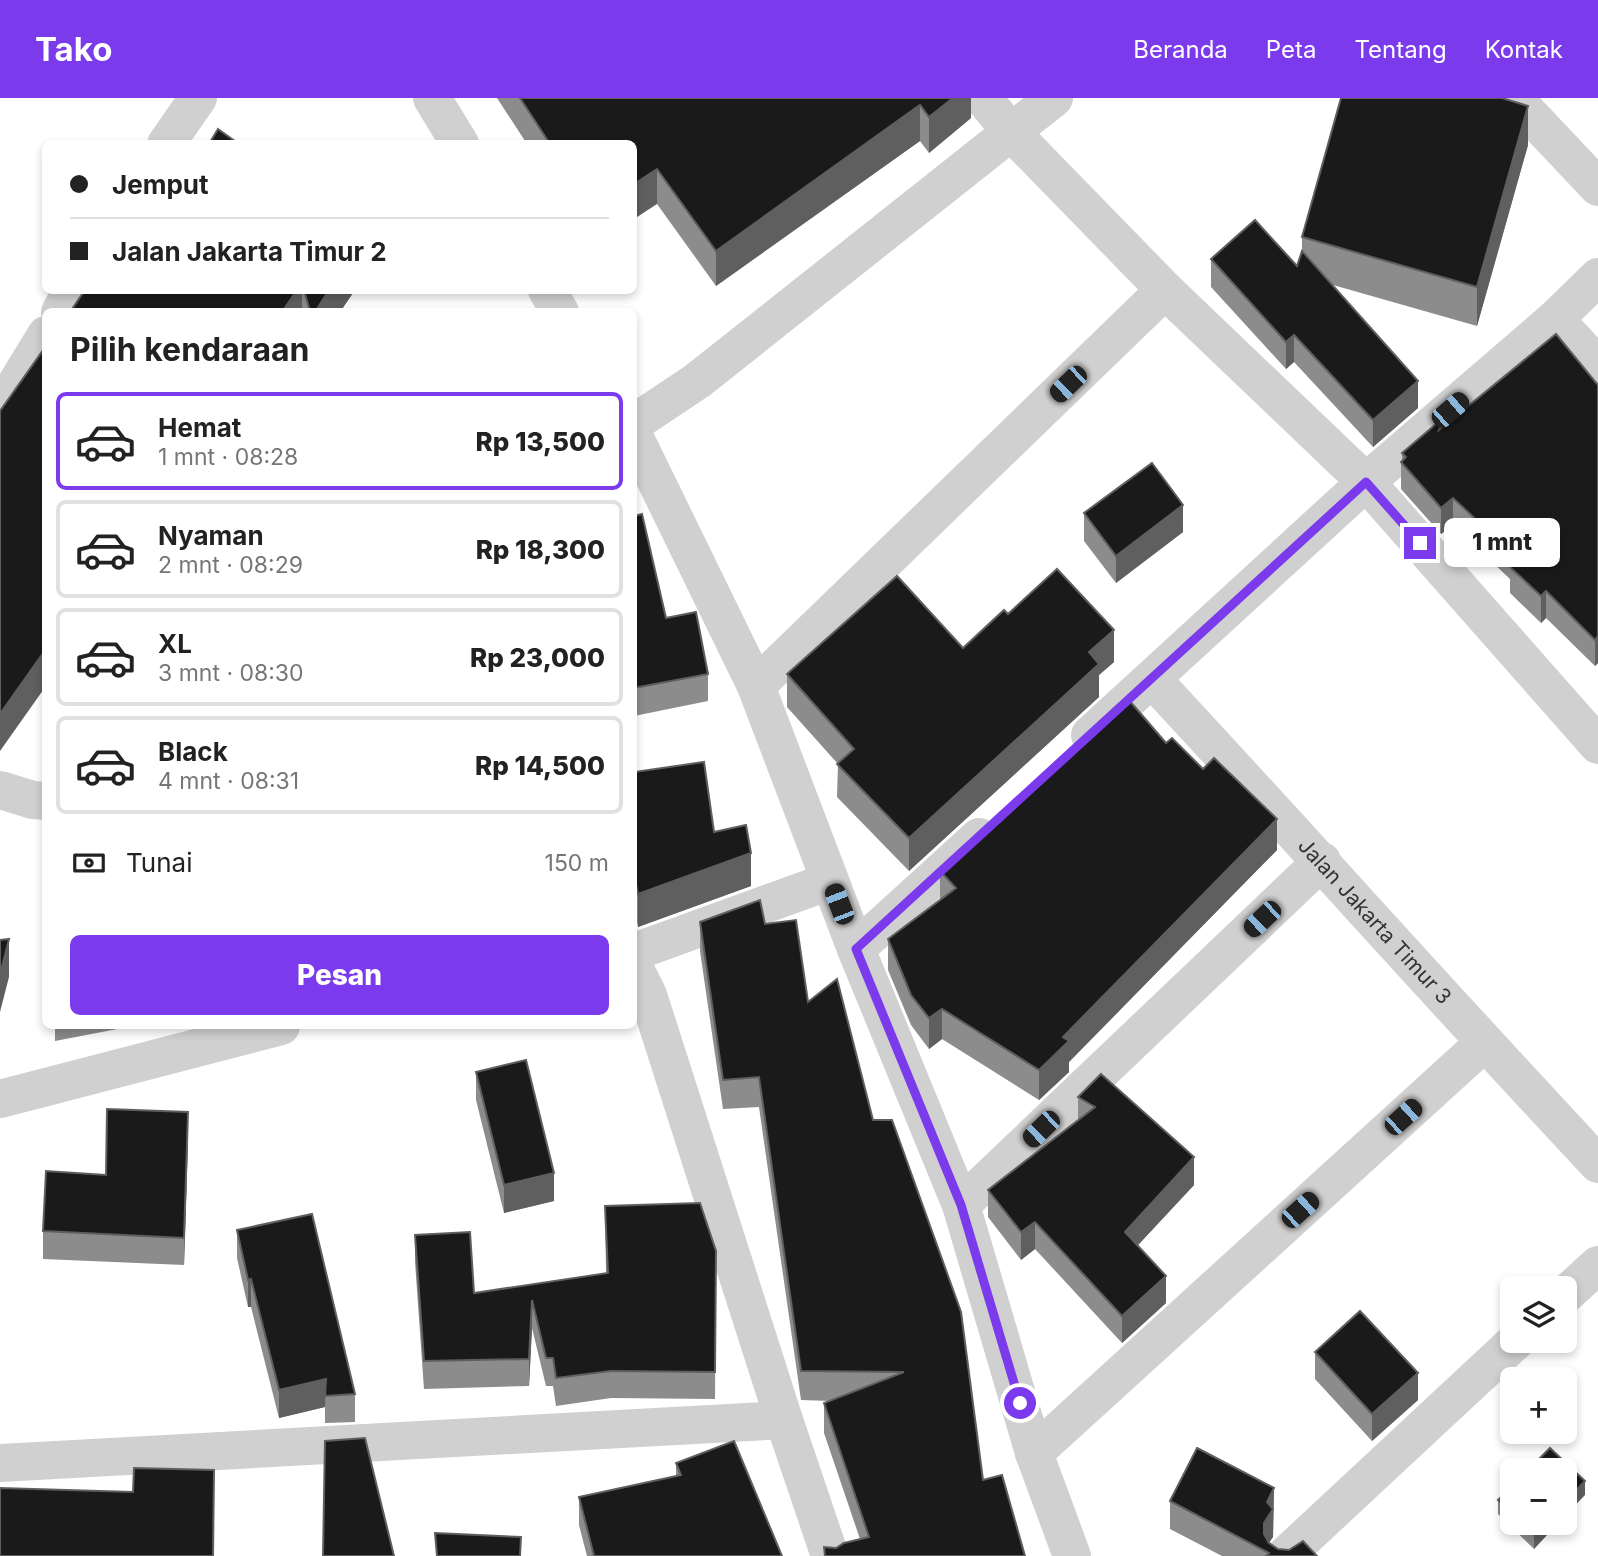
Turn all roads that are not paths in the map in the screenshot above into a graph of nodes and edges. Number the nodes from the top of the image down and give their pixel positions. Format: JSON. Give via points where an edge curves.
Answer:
{"nodes":[{"id":1,"x":198,"y":98,"type":"edge"},
{"id":2,"x":432,"y":98,"type":"edge"},
{"id":3,"x":983,"y":98,"type":"edge"},
{"id":4,"x":1054,"y":98,"type":"edge"},
{"id":5,"x":1514,"y":98,"type":"edge"},
{"id":6,"x":1012,"y":133,"type":"junction"},
{"id":7,"x":169,"y":140,"type":"edge"},
{"id":8,"x":458,"y":140,"type":"edge"},
{"id":9,"x":1598,"y":187,"type":"edge"},
{"id":10,"x":1598,"y":277,"type":"edge"},
{"id":11,"x":1166,"y":290,"type":"junction"},
{"id":12,"x":1555,"y":320,"type":"junction"},
{"id":13,"x":42,"y":342,"type":"edge"},
{"id":14,"x":1598,"y":366,"type":"edge"},
{"id":15,"x":0,"y":410,"type":"edge"},
{"id":16,"x":637,"y":421,"type":"edge"},
{"id":17,"x":637,"y":442,"type":"edge"},
{"id":18,"x":1366,"y":482,"type":"junction"},
{"id":19,"x":1152,"y":679,"type":"junction"},
{"id":20,"x":756,"y":686,"type":"junction"},
{"id":21,"x":1598,"y":745,"type":"edge"},
{"id":22,"x":1069,"y":754,"type":"edge"},
{"id":23,"x":0,"y":790,"type":"edge"},
{"id":24,"x":42,"y":801,"type":"edge"},
{"id":25,"x":1008,"y":810,"type":"edge"},
{"id":26,"x":1322,"y":861,"type":"junction"},
{"id":27,"x":830,"y":881,"type":"junction"},
{"id":28,"x":856,"y":949,"type":"junction"},
{"id":29,"x":637,"y":951,"type":"edge"},
{"id":30,"x":637,"y":973,"type":"edge"},
{"id":31,"x":271,"y":1029,"type":"edge"},
{"id":32,"x":1484,"y":1043,"type":"junction"},
{"id":33,"x":2,"y":1106,"type":"edge"},
{"id":34,"x":1598,"y":1164,"type":"edge"},
{"id":35,"x":961,"y":1205,"type":"junction"},
{"id":36,"x":1598,"y":1265,"type":"edge"},
{"id":37,"x":1577,"y":1284,"type":"edge"},
{"id":38,"x":1503,"y":1353,"type":"edge"},
{"id":39,"x":784,"y":1420,"type":"junction"},
{"id":40,"x":1034,"y":1453,"type":"junction"},
{"id":41,"x":0,"y":1463,"type":"edge"},
{"id":42,"x":830,"y":1556,"type":"edge"},
{"id":43,"x":1072,"y":1556,"type":"edge"},
{"id":44,"x":1285,"y":1556,"type":"edge"}],
"edges":[{"from":1,"to":7,"type":"street"},
{"from":2,"to":8,"type":"street"},
{"from":3,"to":6,"type":"street"},
{"from":4,"to":6,"type":"street"},
{"from":5,"to":9,"type":"street"},
{"from":6,"to":11,"type":"street"},
{"from":6,"to":16,"type":"street","via":[[697,381]]},
{"from":10,"to":12,"type":"street"},
{"from":11,"to":18,"type":"street"},
{"from":11,"to":20,"type":"street"},
{"from":12,"to":14,"type":"street"},
{"from":12,"to":18,"type":"street"},
{"from":13,"to":15,"type":"street"},
{"from":17,"to":20,"type":"street"},
{"from":18,"to":19,"type":"street"},
{"from":18,"to":21,"type":"street"},
{"from":19,"to":22,"type":"street"},
{"from":19,"to":26,"type":"street","name":"Jalan Jakarta Timur 3"},
{"from":20,"to":27,"type":"street"},
{"from":23,"to":24,"type":"street"},
{"from":25,"to":28,"type":"street"},
{"from":26,"to":32,"type":"street","name":"Jalan Jakarta Timur 3"},
{"from":26,"to":35,"type":"street"},
{"from":27,"to":28,"type":"street"},
{"from":27,"to":29,"type":"street"},
{"from":28,"to":35,"type":"street"},
{"from":30,"to":39,"type":"street","via":[[648,995]]},
{"from":31,"to":33,"type":"street"},
{"from":32,"to":34,"type":"street","name":"Jalan Jakarta Timur 3"},
{"from":32,"to":40,"type":"street"},
{"from":35,"to":40,"type":"street"},
{"from":36,"to":37,"type":"street"},
{"from":38,"to":44,"type":"street"},
{"from":39,"to":41,"type":"street"},
{"from":39,"to":42,"type":"street"},
{"from":40,"to":43,"type":"street"}]}
